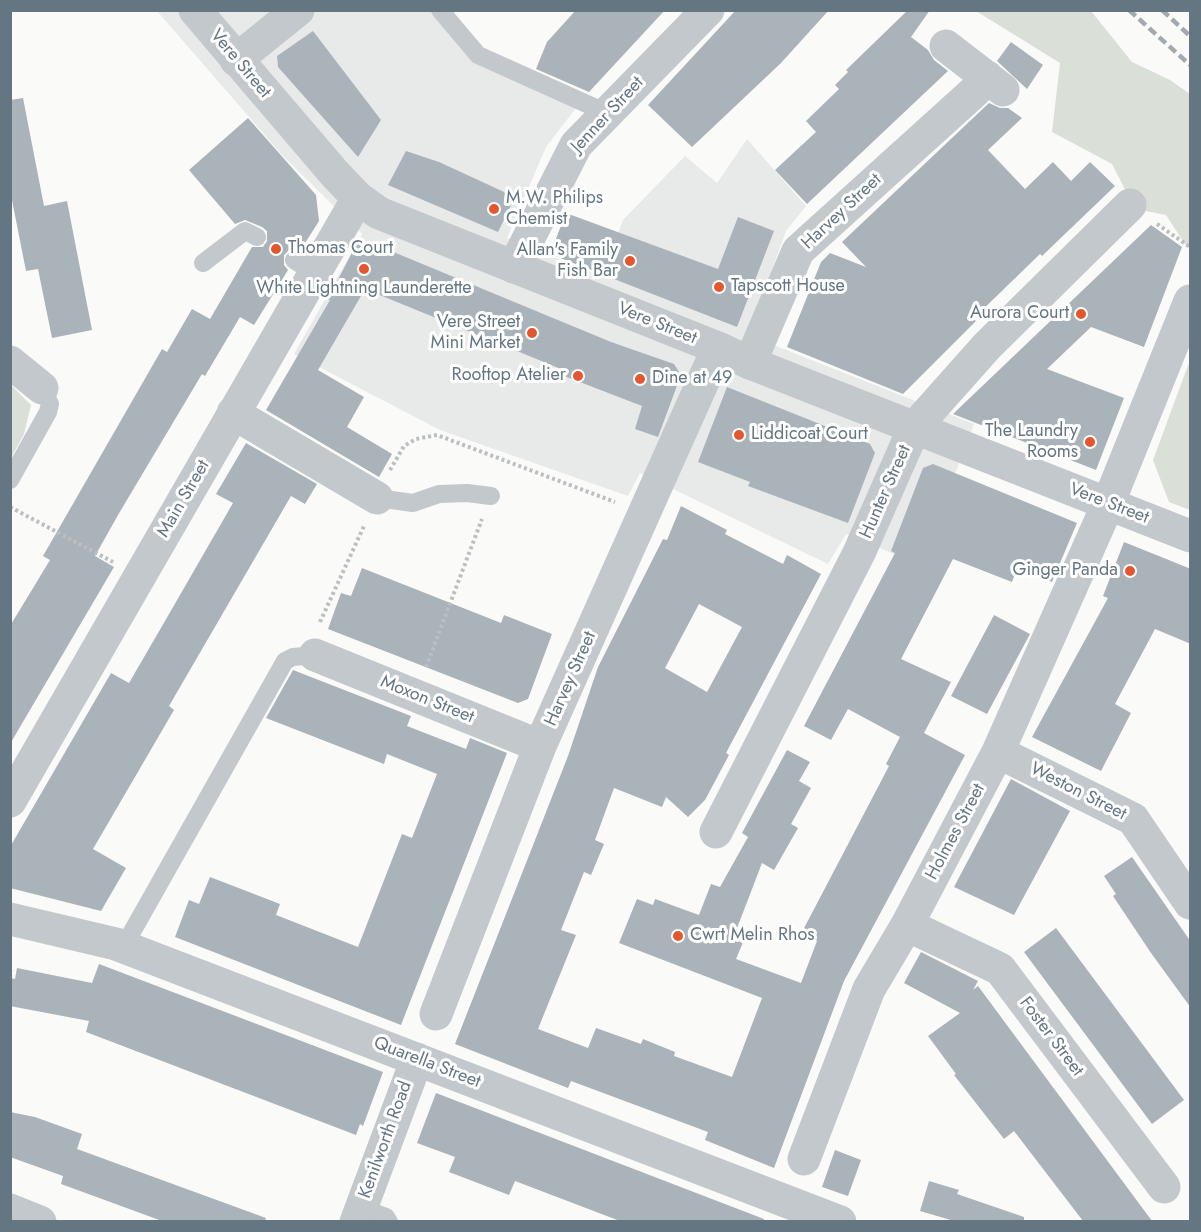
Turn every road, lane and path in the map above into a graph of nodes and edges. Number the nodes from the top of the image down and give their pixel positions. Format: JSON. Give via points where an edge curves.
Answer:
{"nodes":[{"id":1,"x":195,"y":10,"type":"edge"},
{"id":2,"x":298,"y":10,"type":"edge"},
{"id":3,"x":440,"y":10,"type":"edge"},
{"id":4,"x":708,"y":10,"type":"edge"},
{"id":5,"x":946,"y":46,"type":"dead end"},
{"id":6,"x":236,"y":60,"type":"junction"},
{"id":7,"x":607,"y":113,"type":"junction"},
{"id":8,"x":358,"y":198,"type":"junction"},
{"id":9,"x":1130,"y":205,"type":"joint"},
{"id":10,"x":257,"y":237,"type":"dead end"},
{"id":11,"x":1191,"y":247,"type":"edge"},
{"id":12,"x":203,"y":263,"type":"dead end"},
{"id":13,"x":514,"y":267,"type":"junction"},
{"id":14,"x":1191,"y":301,"type":"edge"},
{"id":15,"x":718,"y":348,"type":"junction"},
{"id":16,"x":10,"y":362,"type":"edge"},
{"id":17,"x":750,"y":363,"type":"junction"},
{"id":18,"x":42,"y":388,"type":"joint"},
{"id":19,"x":233,"y":413,"type":"junction"},
{"id":20,"x":914,"y":428,"type":"junction"},
{"id":21,"x":10,"y":480,"type":"edge"},
{"id":22,"x":491,"y":496,"type":"joint"},
{"id":23,"x":377,"y":498,"type":"joint"},
{"id":24,"x":1108,"y":504,"type":"junction"},
{"id":25,"x":10,"y":507,"type":"edge"},
{"id":26,"x":1191,"y":536,"type":"edge"},
{"id":27,"x":139,"y":577,"type":"junction"},
{"id":28,"x":315,"y":655,"type":"joint"},
{"id":29,"x":415,"y":695,"type":"junction"},
{"id":30,"x":540,"y":746,"type":"junction"},
{"id":31,"x":998,"y":752,"type":"junction"},
{"id":32,"x":10,"y":801,"type":"edge"},
{"id":33,"x":716,"y":832,"type":"dead end"},
{"id":34,"x":1191,"y":903,"type":"edge"},
{"id":35,"x":10,"y":919,"type":"edge"},
{"id":36,"x":907,"y":925,"type":"junction"},
{"id":37,"x":124,"y":946,"type":"junction"},
{"id":38,"x":436,"y":1014,"type":"dead end"},
{"id":39,"x":417,"y":1059,"type":"junction"},
{"id":40,"x":804,"y":1159,"type":"dead end"},
{"id":41,"x":1164,"y":1186,"type":"dead end"},
{"id":42,"x":10,"y":1210,"type":"edge"},
{"id":43,"x":369,"y":1217,"type":"edge"},
{"id":44,"x":40,"y":1221,"type":"edge"},
{"id":45,"x":840,"y":1221,"type":"edge"}],
"edges":[{"from":1,"to":6,"type":"street","name":"Vere Street"},
{"from":2,"to":6,"type":"street"},
{"from":3,"to":7,"type":"lane","via":[[478,55]]},
{"from":4,"to":7,"type":"street","name":"Jenner Street"},
{"from":5,"to":17,"type":"street","name":"Harvey Street","via":[[989,86],[798,251]]},
{"from":6,"to":8,"type":"street","name":"Vere Street"},
{"from":7,"to":13,"type":"street","name":"Jenner Street","via":[[576,145]]},
{"from":8,"to":13,"type":"street","name":"Vere Street","via":[[379,213]]},
{"from":8,"to":19,"type":"street","name":"Main Street","via":[[305,266]]},
{"from":9,"to":11,"type":"path"},
{"from":9,"to":20,"type":"street","name":"Hunter Street","via":[[987,346]]},
{"from":10,"to":12,"type":"lane","via":[[244,231]]},
{"from":13,"to":15,"type":"street","name":"Vere Street"},
{"from":14,"to":24,"type":"street","name":"Holmes Street"},
{"from":15,"to":17,"type":"street","name":"Vere Street"},
{"from":15,"to":30,"type":"street","name":"Harvey Street"},
{"from":16,"to":18,"type":"street"},
{"from":17,"to":20,"type":"street","name":"Vere Street"},
{"from":18,"to":21,"type":"lane","via":[[50,404],[48,412]]},
{"from":19,"to":23,"type":"street"},
{"from":19,"to":27,"type":"street","name":"Main Street"},
{"from":20,"to":24,"type":"street","name":"Vere Street"},
{"from":20,"to":33,"type":"street","name":"Hunter Street","via":[[859,553]]},
{"from":22,"to":23,"type":"lane","via":[[439,494],[412,503]]},
{"from":22,"to":29,"type":"path"},
{"from":24,"to":26,"type":"street","name":"Vere Street"},
{"from":24,"to":31,"type":"street","name":"Holmes Street"},
{"from":25,"to":27,"type":"path"},
{"from":27,"to":32,"type":"street","name":"Main Street"},
{"from":28,"to":29,"type":"street","name":"Moxon Street"},
{"from":28,"to":37,"type":"lane","via":[[293,657],[282,667]]},
{"from":29,"to":30,"type":"street","name":"Moxon Street"},
{"from":30,"to":38,"type":"street","name":"Harvey Street"},
{"from":31,"to":34,"type":"street","name":"Weston Street","via":[[1133,819]]},
{"from":31,"to":36,"type":"street","name":"Holmes Street"},
{"from":35,"to":37,"type":"street","name":"Quarella Street"},
{"from":36,"to":40,"type":"street","name":"Holmes Street","via":[[869,989]]},
{"from":36,"to":41,"type":"street","name":"Foster Street","via":[[1000,969]]},
{"from":37,"to":39,"type":"street","name":"Quarella Street"},
{"from":39,"to":43,"type":"street","name":"Kenilworth Road"},
{"from":39,"to":45,"type":"street","name":"Quarella Street"},
{"from":42,"to":44,"type":"street"}]}
